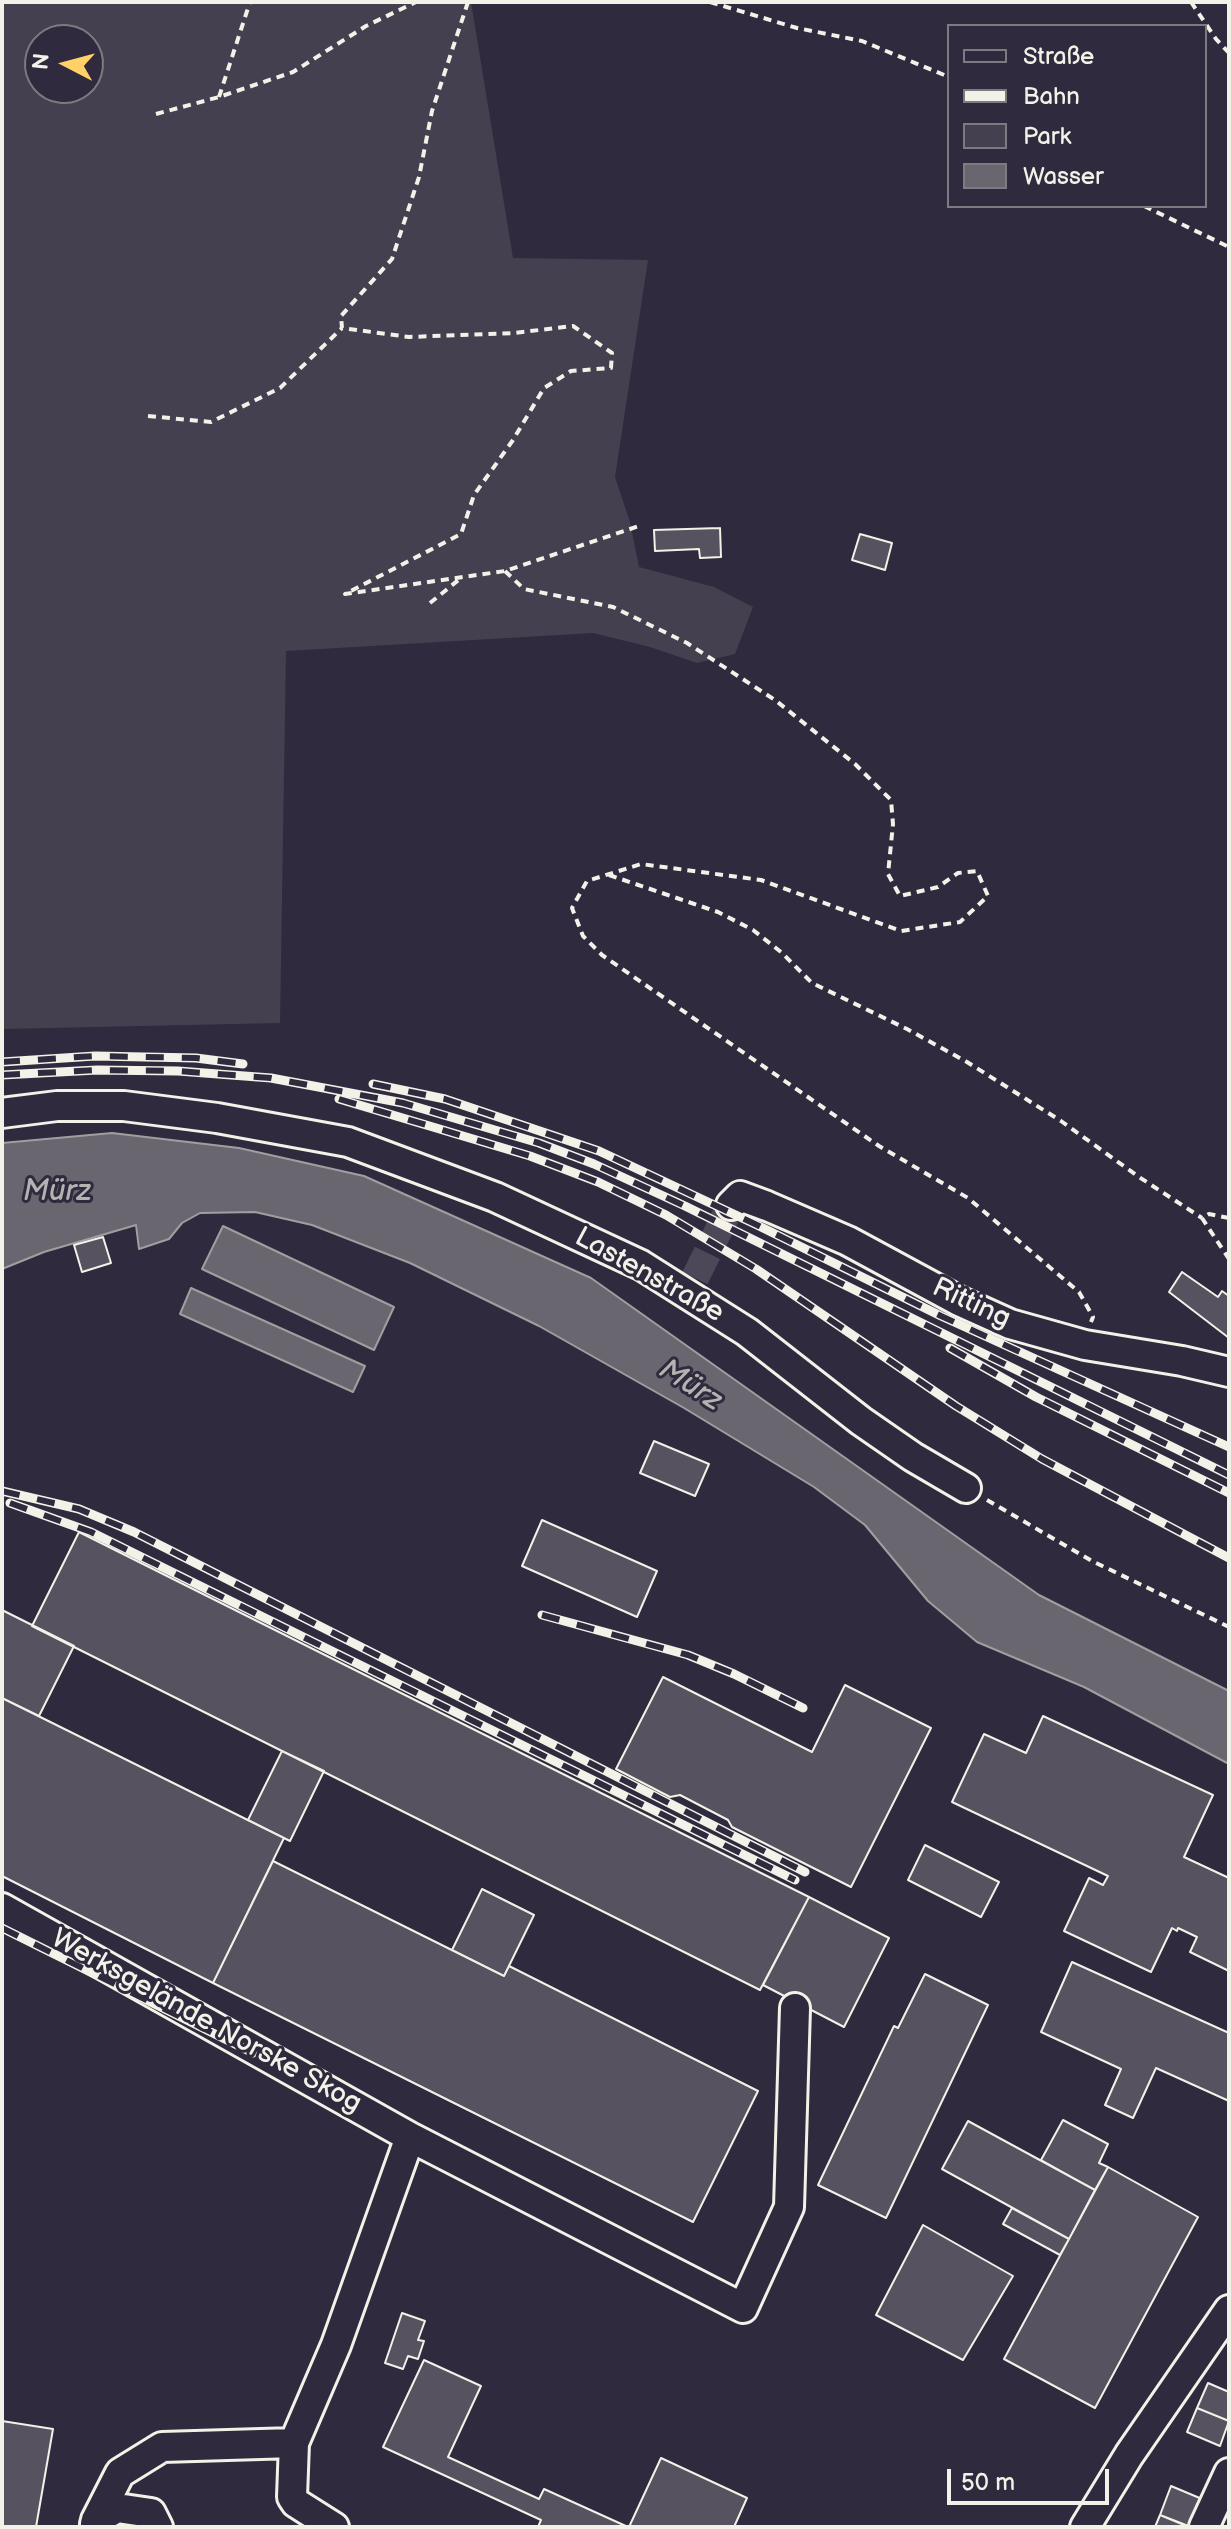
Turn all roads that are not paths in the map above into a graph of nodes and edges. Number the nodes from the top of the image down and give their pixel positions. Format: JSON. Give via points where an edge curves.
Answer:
{"nodes":[{"id":1,"x":2,"y":1113,"type":"edge"},
{"id":2,"x":731,"y":1205,"type":"dead end"},
{"id":3,"x":1229,"y":1372,"type":"edge"},
{"id":4,"x":966,"y":1488,"type":"road end"},
{"id":5,"x":2,"y":1908,"type":"edge"},
{"id":6,"x":795,"y":2008,"type":"dead end"},
{"id":7,"x":410,"y":2137,"type":"junction"},
{"id":8,"x":1229,"y":2310,"type":"edge"},
{"id":9,"x":294,"y":2443,"type":"junction"},
{"id":10,"x":1229,"y":2473,"type":"edge"},
{"id":11,"x":95,"y":2523,"type":"edge"},
{"id":12,"x":158,"y":2527,"type":"edge"},
{"id":13,"x":334,"y":2527,"type":"edge"},
{"id":14,"x":1085,"y":2527,"type":"edge"},
{"id":15,"x":1204,"y":2527,"type":"edge"}],
"edges":[{"from":1,"to":4,"type":"street","name":"Lastenstraße","via":[[124,1106],[217,1118],[348,1142],[495,1197],[691,1286],[861,1421]]},
{"from":2,"to":3,"type":"street","name":"Ritting","via":[[740,1196],[760,1203],[848,1241],[1010,1324],[1085,1345]]},
{"from":5,"to":7,"type":"street","name":"Werksgelände Norske Skog"},
{"from":6,"to":7,"type":"street","name":"Werksgelände Norske Skog","via":[[789,2207],[743,2308]]},
{"from":7,"to":9,"type":"street","via":[[336,2345]]},
{"from":8,"to":14,"type":"street"},
{"from":9,"to":11,"type":"street","via":[[162,2447],[120,2473]]},
{"from":9,"to":13,"type":"street","via":[[292,2497]]},
{"from":10,"to":15,"type":"street"},
{"from":11,"to":12,"type":"street","via":[[117,2508],[151,2513]]}]}
